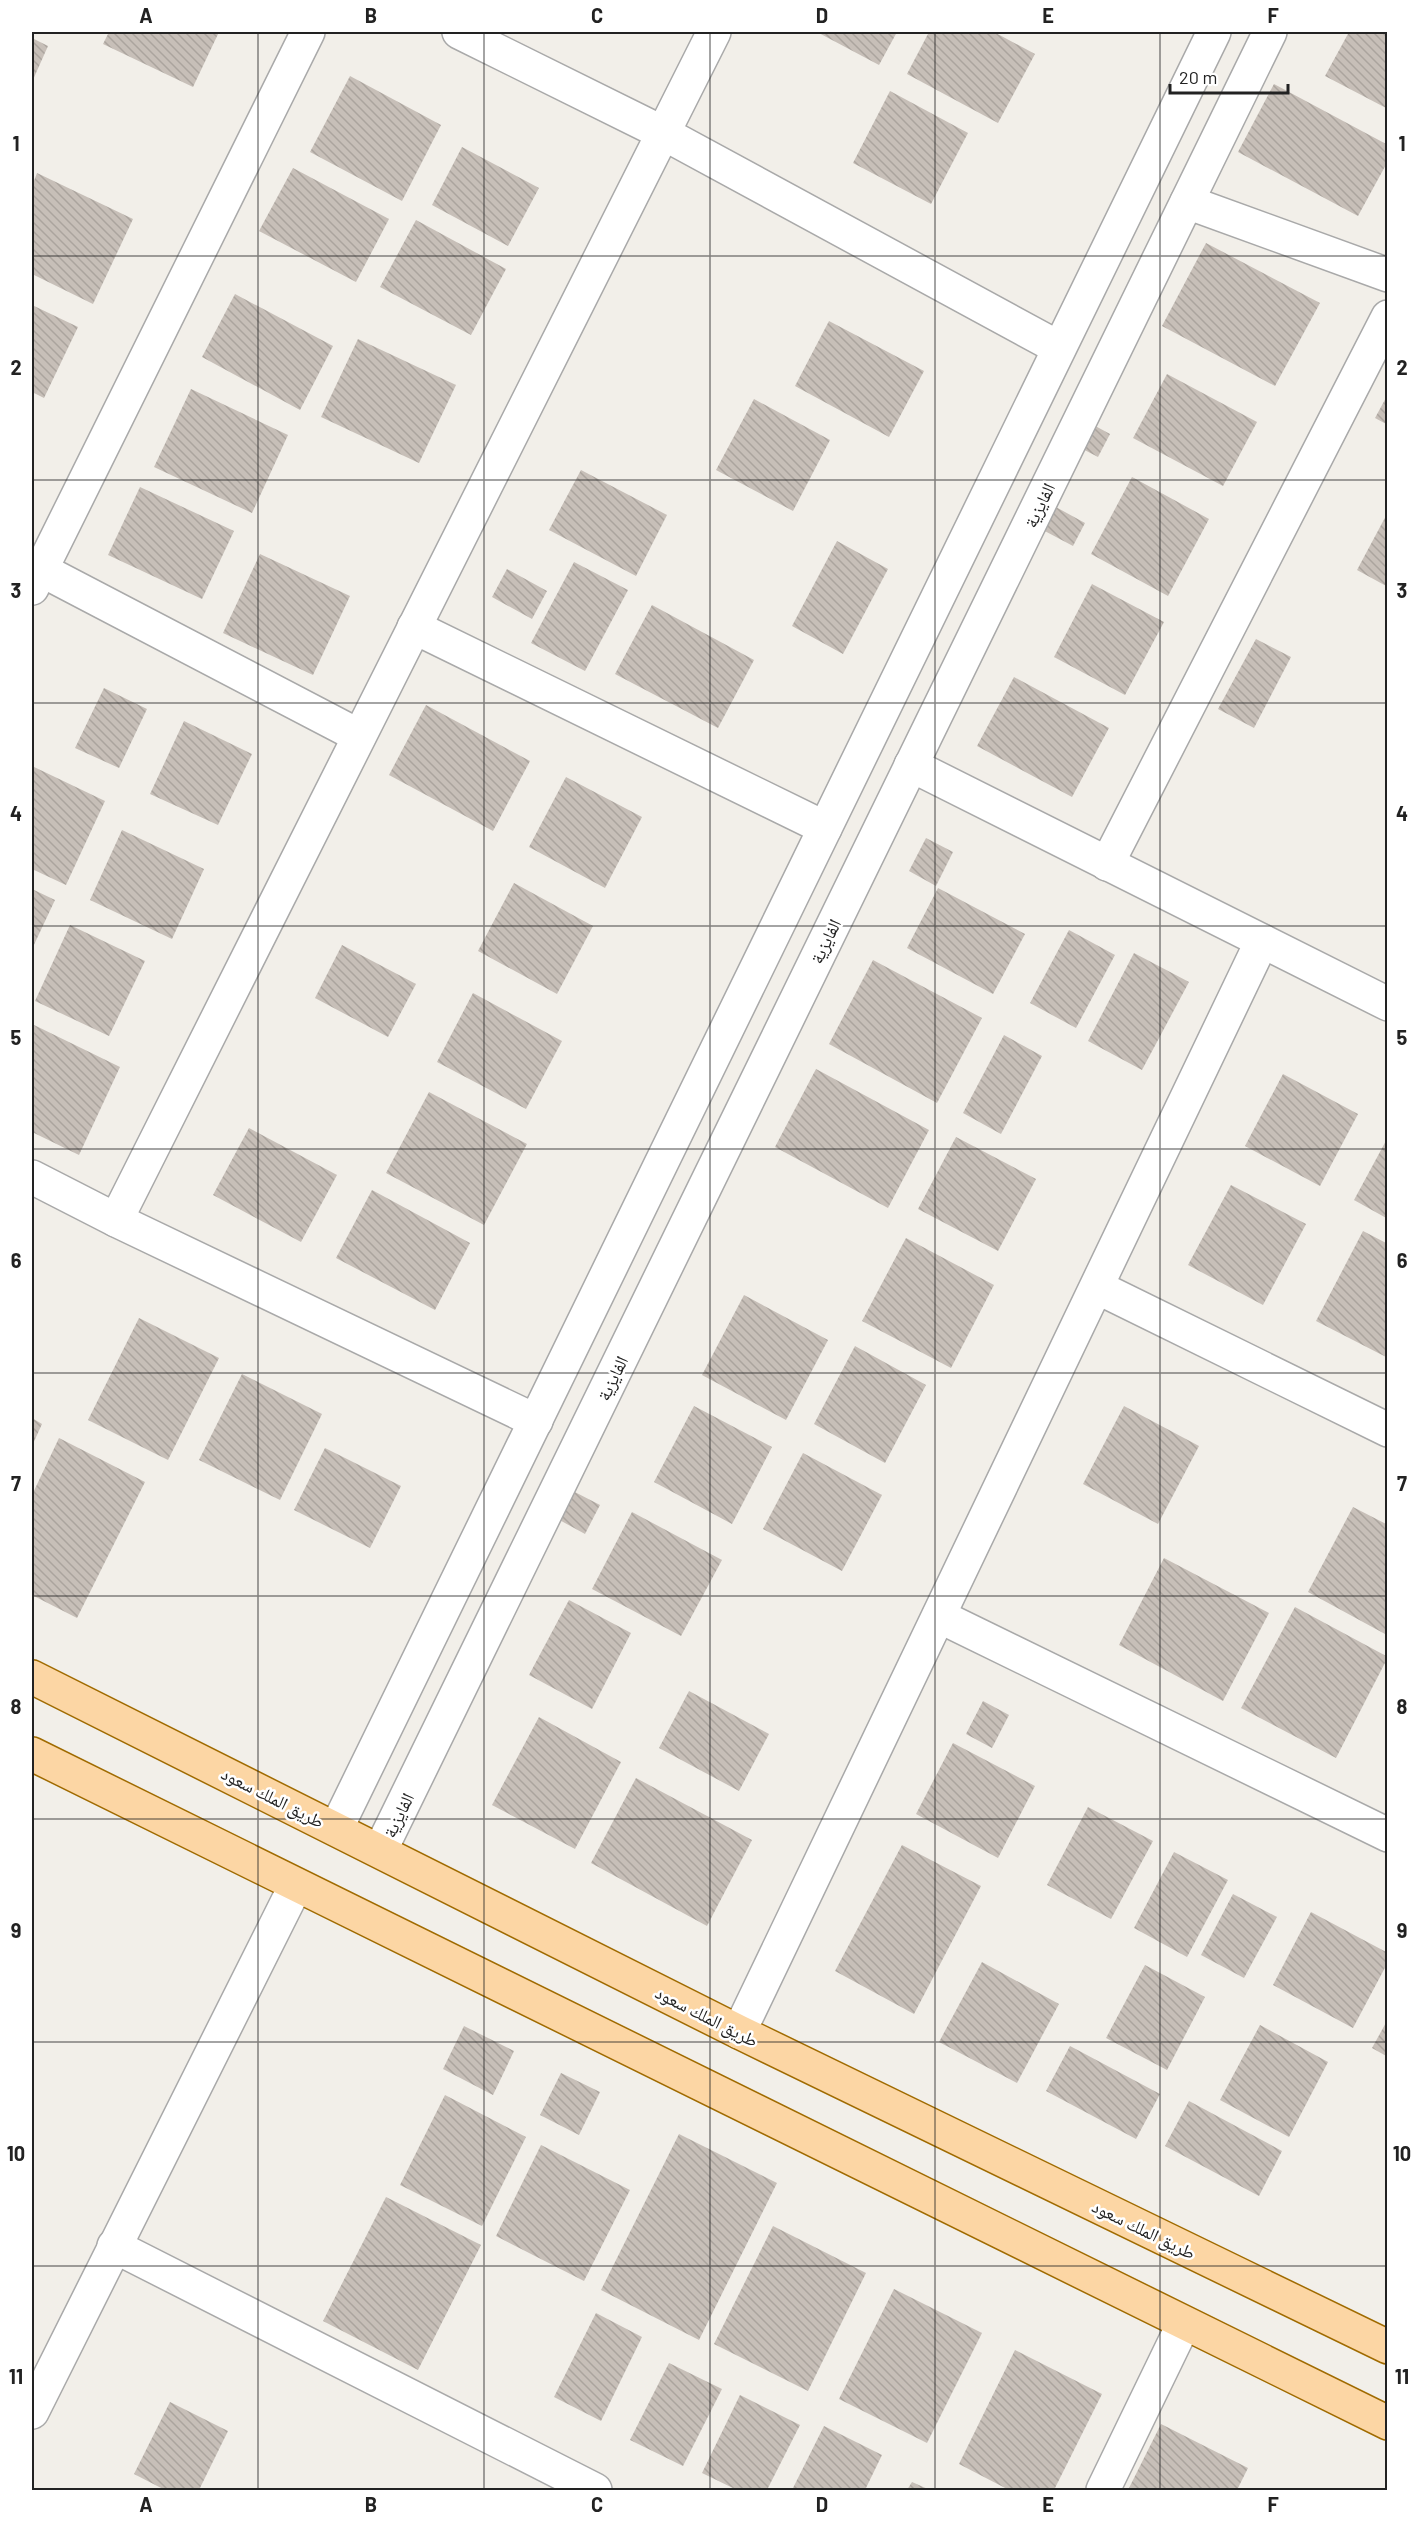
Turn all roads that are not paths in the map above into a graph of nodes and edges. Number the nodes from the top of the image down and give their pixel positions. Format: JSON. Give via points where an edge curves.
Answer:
{"nodes":[{"id":1,"x":308,"y":32,"type":"edge"},
{"id":2,"x":459,"y":32,"type":"edge"},
{"id":3,"x":714,"y":32,"type":"edge"},
{"id":4,"x":1214,"y":32,"type":"edge"},
{"id":5,"x":1270,"y":32,"type":"edge"},
{"id":6,"x":663,"y":133,"type":"junction"},
{"id":7,"x":1187,"y":202,"type":"junction"},
{"id":8,"x":1388,"y":275,"type":"edge"},
{"id":9,"x":1388,"y":316,"type":"edge"},
{"id":10,"x":1059,"y":348,"type":"junction"},
{"id":11,"x":35,"y":575,"type":"edge"},
{"id":12,"x":414,"y":627,"type":"junction"},
{"id":13,"x":360,"y":736,"type":"junction"},
{"id":14,"x":912,"y":765,"type":"junction"},
{"id":15,"x":825,"y":828,"type":"junction"},
{"id":16,"x":1107,"y":864,"type":"junction"},
{"id":17,"x":1262,"y":941,"type":"junction"},
{"id":18,"x":1388,"y":1004,"type":"edge"},
{"id":19,"x":32,"y":1177,"type":"edge"},
{"id":20,"x":116,"y":1220,"type":"junction"},
{"id":21,"x":1097,"y":1287,"type":"junction"},
{"id":22,"x":536,"y":1421,"type":"junction"},
{"id":23,"x":1388,"y":1430,"type":"edge"},
{"id":24,"x":939,"y":1616,"type":"junction"},
{"id":25,"x":32,"y":1677,"type":"edge"},
{"id":26,"x":32,"y":1754,"type":"edge"},
{"id":27,"x":336,"y":1829,"type":"junction"},
{"id":28,"x":1388,"y":1835,"type":"edge"},
{"id":29,"x":381,"y":1851,"type":"junction"},
{"id":30,"x":296,"y":1885,"type":"junction"},
{"id":31,"x":739,"y":2032,"type":"junction"},
{"id":32,"x":114,"y":2247,"type":"junction"},
{"id":33,"x":1184,"y":2323,"type":"junction"},
{"id":34,"x":1388,"y":2347,"type":"edge"},
{"id":35,"x":32,"y":2412,"type":"edge"},
{"id":36,"x":1388,"y":2423,"type":"edge"},
{"id":37,"x":595,"y":2490,"type":"edge"},
{"id":38,"x":1102,"y":2490,"type":"edge"}],
"edges":[{"from":1,"to":11,"type":"street"},
{"from":2,"to":6,"type":"street"},
{"from":3,"to":6,"type":"street"},
{"from":4,"to":10,"type":"street"},
{"from":5,"to":7,"type":"street","name":"الفايزية"},
{"from":6,"to":10,"type":"street"},
{"from":6,"to":12,"type":"street"},
{"from":7,"to":8,"type":"street"},
{"from":7,"to":14,"type":"street","name":"الفايزية"},
{"from":9,"to":16,"type":"street"},
{"from":10,"to":15,"type":"street"},
{"from":11,"to":13,"type":"street"},
{"from":12,"to":13,"type":"street"},
{"from":12,"to":15,"type":"street"},
{"from":13,"to":20,"type":"street"},
{"from":14,"to":16,"type":"street"},
{"from":14,"to":29,"type":"street","name":"الفايزية"},
{"from":15,"to":22,"type":"street"},
{"from":16,"to":17,"type":"street"},
{"from":17,"to":18,"type":"street"},
{"from":17,"to":21,"type":"street"},
{"from":19,"to":20,"type":"street"},
{"from":20,"to":22,"type":"street"},
{"from":21,"to":23,"type":"street"},
{"from":21,"to":24,"type":"street"},
{"from":22,"to":27,"type":"street"},
{"from":24,"to":28,"type":"street"},
{"from":24,"to":31,"type":"street"},
{"from":25,"to":27,"type":"main road","name":"طريق الملك سعود"},
{"from":26,"to":30,"type":"main road"},
{"from":27,"to":29,"type":"main road","name":"طريق الملك سعود"},
{"from":29,"to":31,"type":"main road","name":"طريق الملك سعود"},
{"from":30,"to":32,"type":"street"},
{"from":30,"to":33,"type":"main road"},
{"from":31,"to":34,"type":"main road","name":"طريق الملك سعود"},
{"from":32,"to":35,"type":"street"},
{"from":32,"to":37,"type":"street"},
{"from":33,"to":36,"type":"main road"},
{"from":33,"to":38,"type":"street"}]}
